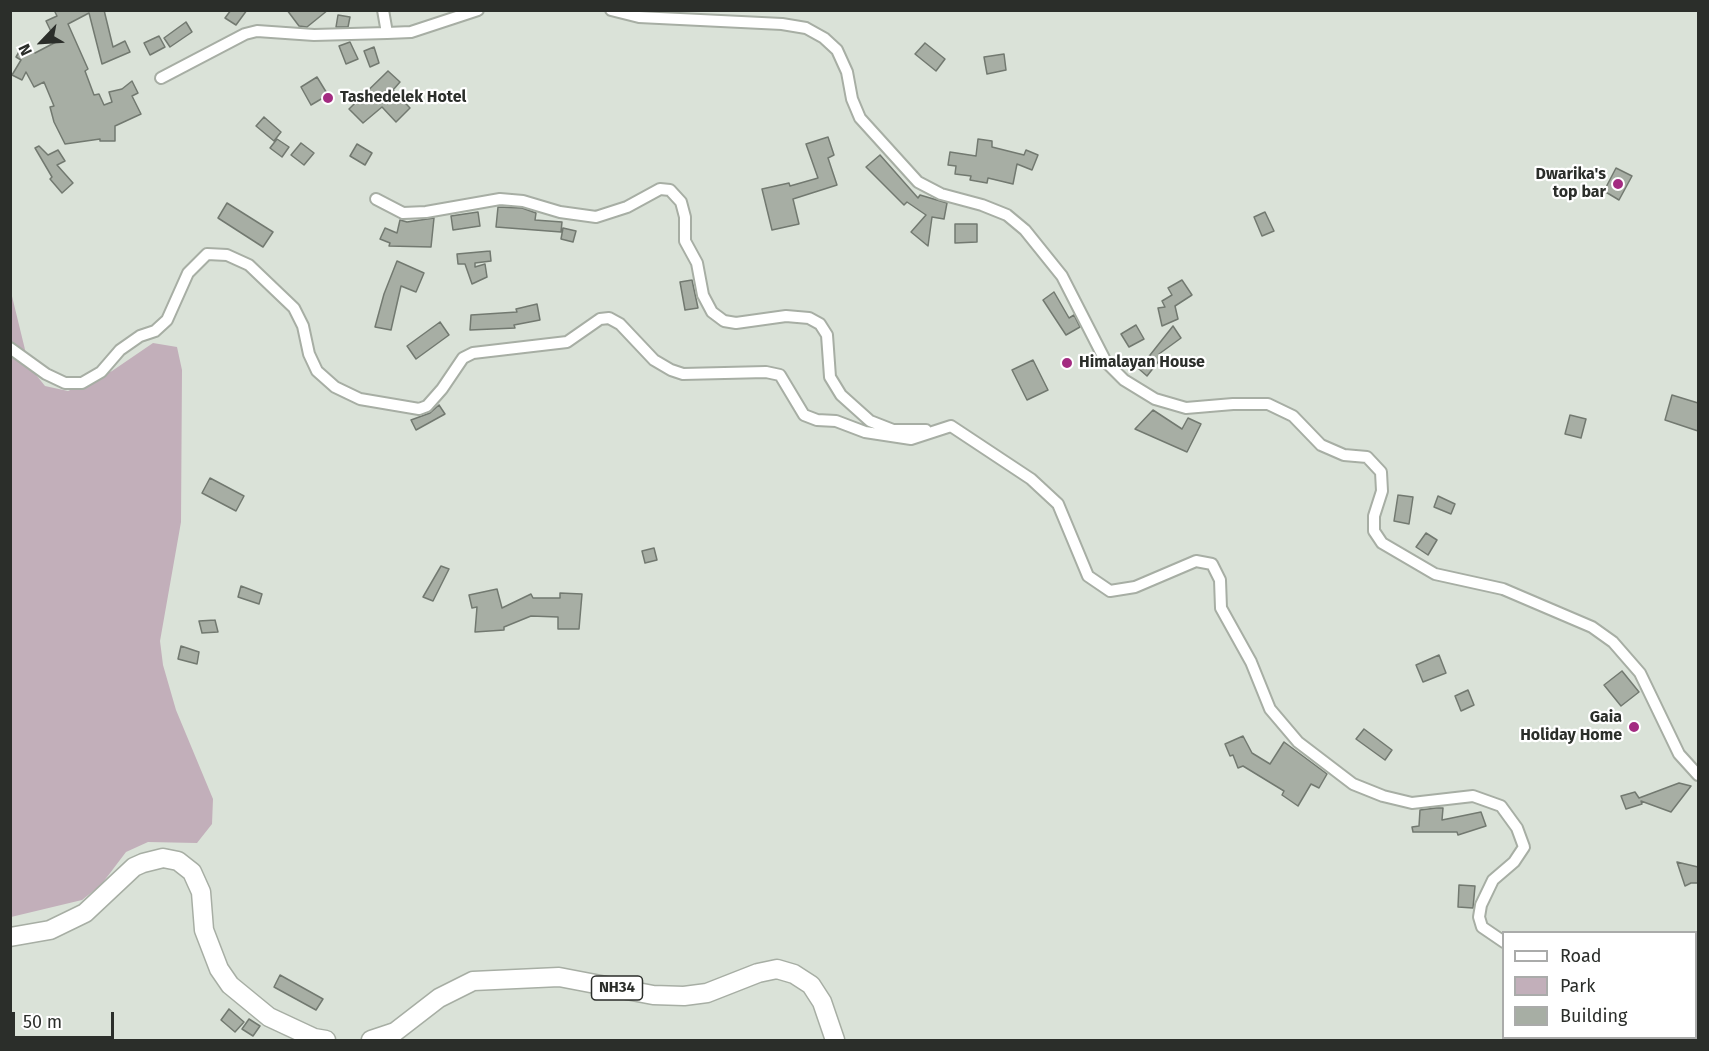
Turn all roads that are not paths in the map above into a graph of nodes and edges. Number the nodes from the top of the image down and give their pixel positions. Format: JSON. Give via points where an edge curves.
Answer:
{"nodes":[{"id":1,"x":383,"y":10,"type":"edge"},
{"id":2,"x":478,"y":10,"type":"edge"},
{"id":3,"x":611,"y":10,"type":"edge"},
{"id":4,"x":387,"y":33,"type":"junction"},
{"id":5,"x":161,"y":78,"type":"dead end"},
{"id":6,"x":376,"y":199,"type":"dead end"},
{"id":7,"x":10,"y":348,"type":"edge"},
{"id":8,"x":933,"y":429,"type":"junction"},
{"id":9,"x":1698,"y":775,"type":"edge"},
{"id":10,"x":10,"y":938,"type":"edge"},
{"id":11,"x":1502,"y":941,"type":"edge"},
{"id":12,"x":326,"y":1041,"type":"edge"},
{"id":13,"x":371,"y":1041,"type":"edge"},
{"id":14,"x":835,"y":1041,"type":"edge"}],
"edges":[{"from":1,"to":4,"type":"street"},
{"from":2,"to":4,"type":"street","via":[[411,32]]},
{"from":3,"to":9,"type":"street","via":[[639,16],[782,24],[806,28],[824,38],[837,50],[847,72],[860,118],[918,182],[941,194],[1007,215],[1025,230],[1062,276],[1106,362],[1124,380],[1155,399],[1186,408],[1268,404],[1293,416],[1321,445],[1344,455],[1366,457],[1381,472],[1382,491],[1374,531],[1382,543],[1435,574],[1503,589],[1592,627],[1613,642],[1641,673],[1679,754]]},
{"from":4,"to":5,"type":"street","via":[[314,35],[257,31]]},
{"from":6,"to":8,"type":"street","via":[[403,213],[500,199],[596,217],[627,207],[660,189],[670,190],[681,202],[685,241],[697,263],[703,295],[712,312],[724,321],[736,322],[786,316],[809,318],[820,324],[827,335],[830,377],[841,395],[870,421],[893,430]]},
{"from":7,"to":8,"type":"street","via":[[46,374],[65,383],[82,383],[101,372],[120,350],[167,320],[188,273],[207,254],[227,255],[249,265],[294,308],[317,371],[335,387],[360,399],[419,409],[442,389],[463,358],[473,353],[567,342],[600,319],[609,318],[620,324],[654,360],[671,370],[683,374],[780,375],[804,415],[817,420],[910,439]]},
{"from":8,"to":11,"type":"street","via":[[951,426],[1031,479],[1058,504],[1088,576],[1110,591],[1135,587],[1196,561],[1212,564],[1220,580],[1221,609],[1251,662],[1270,709],[1299,742],[1353,784],[1412,803],[1473,795],[1501,806],[1524,847],[1493,880],[1479,917],[1482,927]]},
{"from":10,"to":12,"type":"highway","via":[[50,930],[85,913],[134,867],[163,858],[178,861],[192,872],[201,892],[204,930],[219,969],[230,985],[269,1017]]},
{"from":13,"to":14,"type":"highway","number":"NH34","via":[[395,1032],[439,998],[473,981],[559,977],[653,995],[684,996],[707,993],[777,969],[811,985],[822,1002]]}]}
